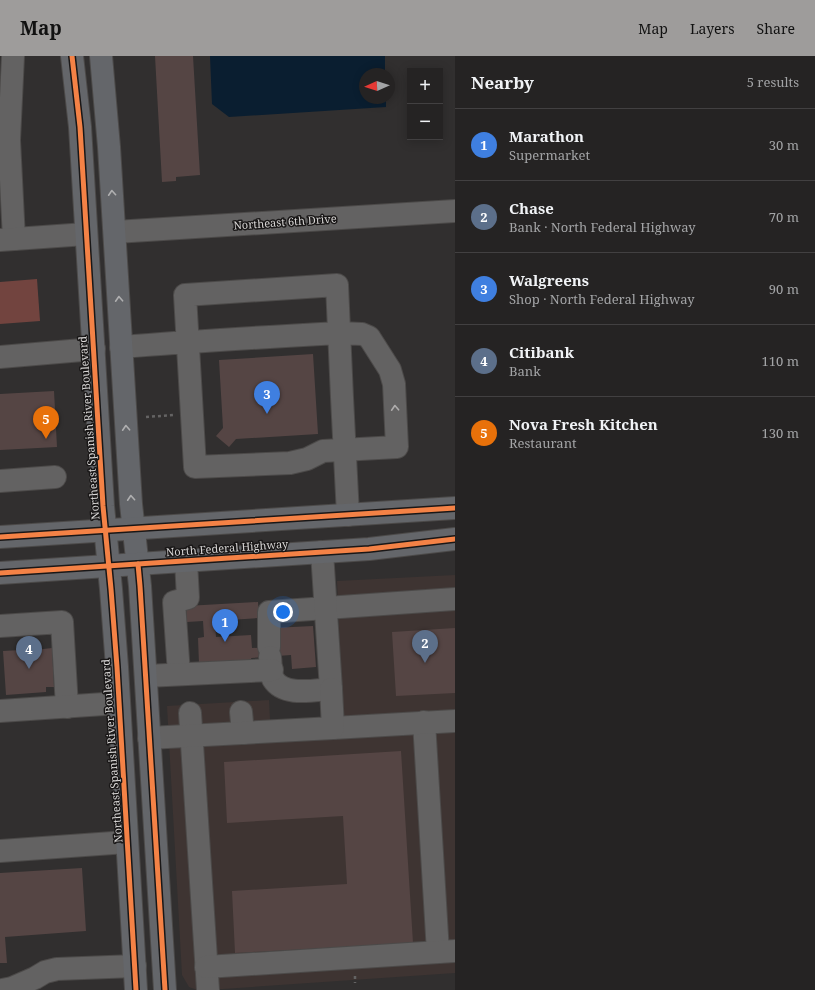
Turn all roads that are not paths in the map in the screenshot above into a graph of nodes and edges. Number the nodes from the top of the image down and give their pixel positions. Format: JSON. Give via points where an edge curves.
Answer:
{"nodes":[{"id":1,"x":13,"y":56,"type":"edge"},
{"id":2,"x":72,"y":56,"type":"edge"},
{"id":3,"x":81,"y":56,"type":"edge"},
{"id":4,"x":101,"y":56,"type":"edge"},
{"id":5,"x":114,"y":56,"type":"edge"},
{"id":6,"x":109,"y":147,"type":"junction"},
{"id":7,"x":455,"y":211,"type":"edge"},
{"id":8,"x":115,"y":232,"type":"junction"},
{"id":9,"x":86,"y":234,"type":"junction"},
{"id":10,"x":7,"y":239,"type":"edge"},
{"id":11,"x":339,"y":333,"type":"junction"},
{"id":12,"x":188,"y":342,"type":"junction"},
{"id":13,"x":122,"y":347,"type":"junction"},
{"id":14,"x":94,"y":349,"type":"junction"},
{"id":15,"x":0,"y":357,"type":"edge"},
{"id":16,"x":345,"y":450,"type":"junction"},
{"id":17,"x":55,"y":477,"type":"dead end"},
{"id":18,"x":0,"y":480,"type":"edge"},
{"id":19,"x":455,"y":508,"type":"edge"},
{"id":20,"x":348,"y":515,"type":"junction"},
{"id":21,"x":134,"y":529,"type":"junction"},
{"id":22,"x":106,"y":530,"type":"junction"},
{"id":23,"x":0,"y":537,"type":"edge"},
{"id":24,"x":455,"y":539,"type":"edge"},
{"id":25,"x":322,"y":552,"type":"junction"},
{"id":26,"x":186,"y":561,"type":"junction"},
{"id":27,"x":138,"y":564,"type":"junction"},
{"id":28,"x":109,"y":566,"type":"junction"},
{"id":29,"x":0,"y":573,"type":"edge"},
{"id":30,"x":455,"y":599,"type":"edge"},
{"id":31,"x":326,"y":607,"type":"junction"},
{"id":32,"x":0,"y":626,"type":"edge"},
{"id":33,"x":270,"y":658,"type":"junction"},
{"id":34,"x":179,"y":674,"type":"junction"},
{"id":35,"x":146,"y":676,"type":"junction"},
{"id":36,"x":330,"y":689,"type":"junction"},
{"id":37,"x":119,"y":703,"type":"junction"},
{"id":38,"x":67,"y":707,"type":"junction"},
{"id":39,"x":0,"y":711,"type":"edge"},
{"id":40,"x":241,"y":712,"type":"dead end"},
{"id":41,"x":190,"y":713,"type":"dead end"},
{"id":42,"x":455,"y":721,"type":"edge"},
{"id":43,"x":424,"y":722,"type":"junction"},
{"id":44,"x":333,"y":728,"type":"junction"},
{"id":45,"x":243,"y":733,"type":"junction"},
{"id":46,"x":191,"y":736,"type":"junction"},
{"id":47,"x":149,"y":738,"type":"junction"},
{"id":48,"x":128,"y":842,"type":"junction"},
{"id":49,"x":0,"y":851,"type":"edge"},
{"id":50,"x":447,"y":952,"type":"edge"},
{"id":51,"x":135,"y":966,"type":"junction"},
{"id":52,"x":206,"y":967,"type":"junction"},
{"id":53,"x":2,"y":990,"type":"edge"},
{"id":54,"x":136,"y":990,"type":"edge"},
{"id":55,"x":165,"y":990,"type":"edge"},
{"id":56,"x":208,"y":990,"type":"edge"}],
"edges":[{"from":1,"to":10,"type":"street"},
{"from":2,"to":9,"type":"main road","name":"Northeast Spanish River Boulevard","via":[[78,98]]},
{"from":3,"to":6,"type":"main road","via":[[92,74]]},
{"from":4,"to":6,"type":"main road"},
{"from":5,"to":6,"type":"main road","via":[[116,88]]},
{"from":8,"to":6,"type":"main road","one_way":true},
{"from":7,"to":8,"type":"street","name":"Northeast 6th Drive"},
{"from":13,"to":8,"type":"main road","one_way":true},
{"from":9,"to":10,"type":"street"},
{"from":9,"to":14,"type":"main road","name":"Northeast Spanish River Boulevard"},
{"from":11,"to":12,"type":"street"},
{"from":11,"to":12,"type":"street","via":[[337,285],[185,295]]},
{"from":11,"to":16,"type":"street"},
{"from":16,"to":11,"type":"street","one_way":true,"via":[[397,447],[394,384],[390,370],[369,337],[362,334]]},
{"from":12,"to":13,"type":"street"},
{"from":12,"to":16,"type":"street","via":[[196,467],[290,463],[324,451]]},
{"from":21,"to":13,"type":"main road","one_way":true},
{"from":14,"to":15,"type":"street"},
{"from":14,"to":22,"type":"main road","name":"Northeast Spanish River Boulevard"},
{"from":16,"to":20,"type":"street"},
{"from":17,"to":18,"type":"street"},
{"from":19,"to":20,"type":"main road"},
{"from":20,"to":21,"type":"main road"},
{"from":21,"to":22,"type":"main road"},
{"from":21,"to":27,"type":"main road"},
{"from":22,"to":23,"type":"main road"},
{"from":22,"to":28,"type":"main road","name":"Northeast Spanish River Boulevard"},
{"from":24,"to":25,"type":"main road","name":"North Federal Highway"},
{"from":25,"to":26,"type":"main road","name":"North Federal Highway"},
{"from":25,"to":31,"type":"street"},
{"from":26,"to":27,"type":"main road","name":"North Federal Highway"},
{"from":26,"to":34,"type":"street","via":[[188,598],[174,602]]},
{"from":27,"to":28,"type":"main road","name":"North Federal Highway"},
{"from":27,"to":35,"type":"main road"},
{"from":28,"to":29,"type":"main road","name":"North Federal Highway"},
{"from":28,"to":37,"type":"main road","name":"Northeast Spanish River Boulevard"},
{"from":30,"to":31,"type":"street"},
{"from":31,"to":33,"type":"street","via":[[269,612]]},
{"from":31,"to":36,"type":"street"},
{"from":32,"to":38,"type":"street","via":[[62,622]]},
{"from":33,"to":34,"type":"street"},
{"from":33,"to":36,"type":"street","via":[[272,677],[277,684],[299,690]]},
{"from":34,"to":35,"type":"street"},
{"from":35,"to":47,"type":"main road"},
{"from":36,"to":44,"type":"street"},
{"from":37,"to":38,"type":"street"},
{"from":37,"to":48,"type":"main road","name":"Northeast Spanish River Boulevard"},
{"from":38,"to":39,"type":"street"},
{"from":40,"to":45,"type":"street"},
{"from":41,"to":46,"type":"street"},
{"from":42,"to":43,"type":"street"},
{"from":43,"to":44,"type":"street"},
{"from":43,"to":50,"type":"street"},
{"from":44,"to":45,"type":"street"},
{"from":45,"to":46,"type":"street"},
{"from":46,"to":47,"type":"street"},
{"from":46,"to":52,"type":"street"},
{"from":47,"to":55,"type":"main road"},
{"from":48,"to":49,"type":"street"},
{"from":48,"to":51,"type":"main road","name":"Northeast Spanish River Boulevard"},
{"from":50,"to":52,"type":"street"},
{"from":51,"to":53,"type":"street","via":[[57,969]]},
{"from":51,"to":54,"type":"main road","name":"Northeast Spanish River Boulevard"},
{"from":52,"to":56,"type":"street"}]}
